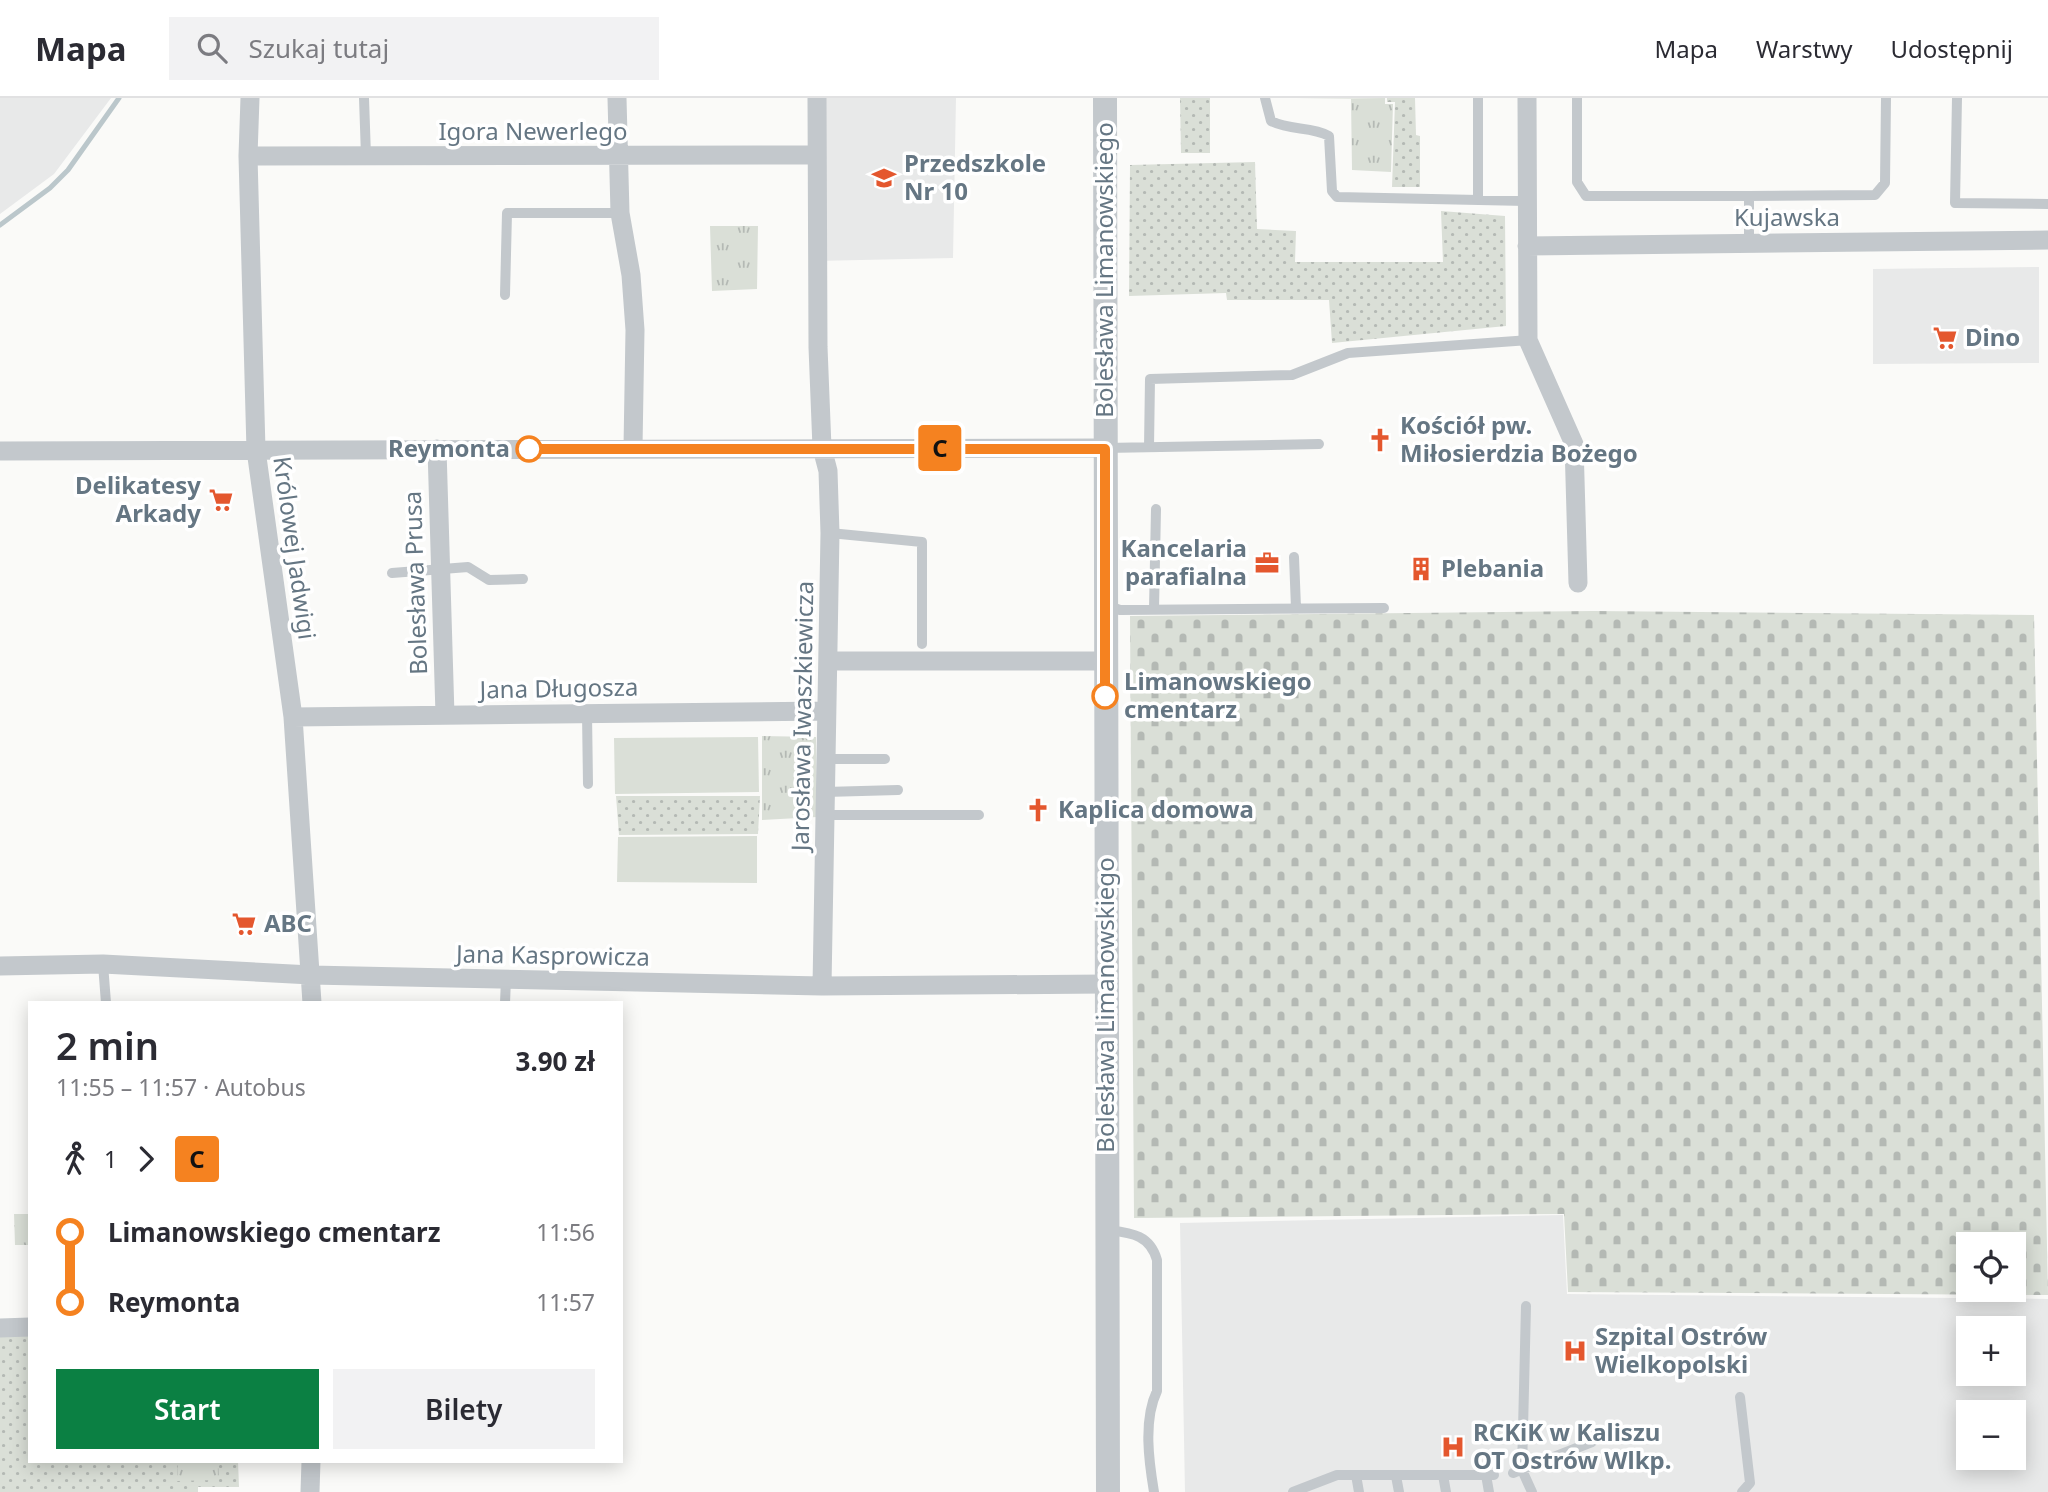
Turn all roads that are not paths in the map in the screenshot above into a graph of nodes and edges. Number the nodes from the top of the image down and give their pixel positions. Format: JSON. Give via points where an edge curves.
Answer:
{"nodes":[{"id":1,"x":250,"y":98,"type":"edge"},
{"id":2,"x":365,"y":98,"type":"edge"},
{"id":3,"x":617,"y":98,"type":"edge"},
{"id":4,"x":817,"y":98,"type":"edge"},
{"id":5,"x":1105,"y":98,"type":"edge"},
{"id":6,"x":1265,"y":98,"type":"edge"},
{"id":7,"x":1478,"y":98,"type":"edge"},
{"id":8,"x":1527,"y":98,"type":"edge"},
{"id":9,"x":1577,"y":98,"type":"edge"},
{"id":10,"x":1886,"y":98,"type":"edge"},
{"id":11,"x":1957,"y":98,"type":"edge"},
{"id":12,"x":817,"y":155,"type":"junction"},
{"id":13,"x":248,"y":156,"type":"junction"},
{"id":14,"x":366,"y":156,"type":"junction"},
{"id":15,"x":617,"y":157,"type":"junction"},
{"id":16,"x":1749,"y":195,"type":"junction"},
{"id":17,"x":1478,"y":200,"type":"junction"},
{"id":18,"x":1527,"y":201,"type":"junction"},
{"id":19,"x":2048,"y":204,"type":"edge"},
{"id":20,"x":620,"y":213,"type":"junction"},
{"id":21,"x":2048,"y":240,"type":"edge"},
{"id":22,"x":1749,"y":243,"type":"junction"},
{"id":23,"x":1527,"y":246,"type":"junction"},
{"id":24,"x":505,"y":295,"type":"dead end"},
{"id":25,"x":1528,"y":340,"type":"junction"},
{"id":26,"x":1319,"y":444,"type":"dead end"},
{"id":27,"x":633,"y":447,"type":"junction"},
{"id":28,"x":1149,"y":447,"type":"junction"},
{"id":29,"x":822,"y":448,"type":"junction"},
{"id":30,"x":437,"y":449,"type":"junction"},
{"id":31,"x":1105,"y":449,"type":"junction"},
{"id":32,"x":256,"y":450,"type":"junction"},
{"id":33,"x":0,"y":451,"type":"edge"},
{"id":34,"x":1156,"y":509,"type":"dead end"},
{"id":35,"x":830,"y":533,"type":"junction"},
{"id":36,"x":1294,"y":557,"type":"dead end"},
{"id":37,"x":439,"y":569,"type":"junction"},
{"id":38,"x":392,"y":573,"type":"dead end"},
{"id":39,"x":523,"y":579,"type":"dead end"},
{"id":40,"x":1578,"y":583,"type":"dead end"},
{"id":41,"x":1105,"y":604,"type":"junction"},
{"id":42,"x":1296,"y":608,"type":"junction"},
{"id":43,"x":1384,"y":608,"type":"dead end"},
{"id":44,"x":1154,"y":609,"type":"junction"},
{"id":45,"x":922,"y":644,"type":"dead end"},
{"id":46,"x":828,"y":661,"type":"junction"},
{"id":47,"x":1105,"y":661,"type":"junction"},
{"id":48,"x":826,"y":711,"type":"junction"},
{"id":49,"x":587,"y":712,"type":"junction"},
{"id":50,"x":445,"y":715,"type":"junction"},
{"id":51,"x":293,"y":717,"type":"junction"},
{"id":52,"x":826,"y":759,"type":"junction"},
{"id":53,"x":886,"y":759,"type":"dead end"},
{"id":54,"x":588,"y":784,"type":"dead end"},
{"id":55,"x":898,"y":790,"type":"dead end"},
{"id":56,"x":825,"y":792,"type":"junction"},
{"id":57,"x":825,"y":814,"type":"junction"},
{"id":58,"x":979,"y":815,"type":"dead end"},
{"id":59,"x":103,"y":964,"type":"junction"},
{"id":60,"x":0,"y":966,"type":"edge"},
{"id":61,"x":311,"y":975,"type":"junction"},
{"id":62,"x":506,"y":979,"type":"junction"},
{"id":63,"x":1106,"y":984,"type":"junction"},
{"id":64,"x":822,"y":986,"type":"junction"},
{"id":65,"x":106,"y":1001,"type":"edge"},
{"id":66,"x":312,"y":1001,"type":"edge"},
{"id":67,"x":505,"y":1001,"type":"edge"},
{"id":68,"x":1107,"y":1229,"type":"junction"},
{"id":69,"x":1526,"y":1306,"type":"dead end"},
{"id":70,"x":28,"y":1327,"type":"edge"},
{"id":71,"x":0,"y":1328,"type":"edge"},
{"id":72,"x":1740,"y":1397,"type":"dead end"},
{"id":73,"x":1592,"y":1442,"type":"dead end"},
{"id":74,"x":311,"y":1463,"type":"edge"},
{"id":75,"x":1517,"y":1472,"type":"junction"},
{"id":76,"x":1356,"y":1475,"type":"junction"},
{"id":77,"x":1443,"y":1475,"type":"junction"},
{"id":78,"x":1396,"y":1476,"type":"junction"},
{"id":79,"x":310,"y":1492,"type":"edge"},
{"id":80,"x":1108,"y":1492,"type":"edge"},
{"id":81,"x":1154,"y":1492,"type":"edge"},
{"id":82,"x":1293,"y":1492,"type":"edge"},
{"id":83,"x":1359,"y":1492,"type":"edge"},
{"id":84,"x":1399,"y":1492,"type":"edge"},
{"id":85,"x":1446,"y":1492,"type":"edge"},
{"id":86,"x":1489,"y":1492,"type":"edge"},
{"id":87,"x":1532,"y":1492,"type":"edge"},
{"id":88,"x":1742,"y":1492,"type":"edge"}],
"edges":[{"from":1,"to":13,"type":"street","name":"Królowej Jadwigi"},
{"from":2,"to":14,"type":"lane"},
{"from":3,"to":15,"type":"street"},
{"from":4,"to":12,"type":"street","name":"Jarosława Iwaszkiewicza"},
{"from":5,"to":31,"type":"street","name":"Bolesława Limanowskiego"},
{"from":6,"to":17,"type":"lane","via":[[1271,121],[1284,128],[1319,130],[1329,136],[1332,191],[1337,197]]},
{"from":7,"to":17,"type":"lane"},
{"from":8,"to":18,"type":"street"},
{"from":9,"to":16,"type":"lane","via":[[1577,182],[1586,196]]},
{"from":10,"to":16,"type":"lane","via":[[1885,183],[1875,195]]},
{"from":11,"to":19,"type":"lane","via":[[1955,203]]},
{"from":12,"to":15,"type":"street","name":"Igora Newerlego"},
{"from":12,"to":29,"type":"street","name":"Jarosława Iwaszkiewicza"},
{"from":13,"to":14,"type":"street","name":"Igora Newerlego"},
{"from":13,"to":32,"type":"street","name":"Królowej Jadwigi"},
{"from":14,"to":15,"type":"street","name":"Igora Newerlego"},
{"from":15,"to":20,"type":"street"},
{"from":16,"to":22,"type":"lane"},
{"from":17,"to":18,"type":"lane"},
{"from":18,"to":23,"type":"street"},
{"from":20,"to":24,"type":"lane","via":[[507,213]]},
{"from":20,"to":27,"type":"street","via":[[635,330]]},
{"from":21,"to":22,"type":"street","name":"Kujawska"},
{"from":22,"to":23,"type":"street","name":"Kujawska"},
{"from":23,"to":25,"type":"street"},
{"from":25,"to":28,"type":"lane","via":[[1348,353],[1292,375],[1150,379]]},
{"from":25,"to":40,"type":"street","via":[[1574,444]]},
{"from":26,"to":28,"type":"lane"},
{"from":27,"to":29,"type":"street"},
{"from":27,"to":30,"type":"street"},
{"from":28,"to":31,"type":"lane"},
{"from":29,"to":31,"type":"street"},
{"from":29,"to":35,"type":"street","name":"Jarosława Iwaszkiewicza","via":[[828,471]]},
{"from":30,"to":32,"type":"street"},
{"from":30,"to":37,"type":"street","name":"Bolesława Prusa"},
{"from":31,"to":41,"type":"street","name":"Bolesława Limanowskiego"},
{"from":32,"to":33,"type":"street"},
{"from":32,"to":51,"type":"street","name":"Królowej Jadwigi"},
{"from":34,"to":44,"type":"lane"},
{"from":35,"to":45,"type":"lane","via":[[922,542]]},
{"from":35,"to":46,"type":"street","name":"Jarosława Iwaszkiewicza"},
{"from":36,"to":42,"type":"lane"},
{"from":37,"to":38,"type":"lane"},
{"from":37,"to":39,"type":"lane","via":[[468,567],[489,580]]},
{"from":37,"to":50,"type":"street","name":"Bolesława Prusa"},
{"from":41,"to":44,"type":"lane","via":[[1119,610]]},
{"from":41,"to":47,"type":"street","name":"Bolesława Limanowskiego"},
{"from":42,"to":43,"type":"lane"},
{"from":42,"to":44,"type":"lane"},
{"from":46,"to":47,"type":"street"},
{"from":46,"to":48,"type":"street","name":"Jarosława Iwaszkiewicza"},
{"from":47,"to":63,"type":"street","name":"Bolesława Limanowskiego"},
{"from":48,"to":49,"type":"street","name":"Jana Długosza"},
{"from":48,"to":52,"type":"street","name":"Jarosława Iwaszkiewicza"},
{"from":49,"to":50,"type":"street","name":"Jana Długosza"},
{"from":49,"to":54,"type":"lane"},
{"from":50,"to":51,"type":"street","name":"Jana Długosza"},
{"from":51,"to":61,"type":"street","name":"Królowej Jadwigi"},
{"from":52,"to":53,"type":"lane"},
{"from":52,"to":56,"type":"street","name":"Jarosława Iwaszkiewicza"},
{"from":55,"to":56,"type":"lane"},
{"from":56,"to":57,"type":"street","name":"Jarosława Iwaszkiewicza"},
{"from":57,"to":58,"type":"lane"},
{"from":57,"to":64,"type":"street","name":"Jarosława Iwaszkiewicza"},
{"from":59,"to":60,"type":"street","name":"Jana Kasprowicza"},
{"from":59,"to":61,"type":"street","name":"Jana Kasprowicza"},
{"from":59,"to":65,"type":"lane"},
{"from":61,"to":62,"type":"street","name":"Jana Kasprowicza"},
{"from":61,"to":66,"type":"street","name":"Królowej Jadwigi"},
{"from":62,"to":64,"type":"street","name":"Jana Kasprowicza"},
{"from":62,"to":67,"type":"lane"},
{"from":63,"to":64,"type":"street","name":"Jana Kasprowicza"},
{"from":63,"to":68,"type":"street","name":"Bolesława Limanowskiego"},
{"from":68,"to":80,"type":"street","name":"Bolesława Limanowskiego"},
{"from":68,"to":81,"type":"lane","via":[[1145,1239],[1157,1260],[1157,1391],[1150,1428]]},
{"from":69,"to":75,"type":"lane"},
{"from":70,"to":71,"type":"street"},
{"from":72,"to":88,"type":"lane","via":[[1750,1483]]},
{"from":73,"to":75,"type":"lane"},
{"from":74,"to":79,"type":"street"},
{"from":75,"to":87,"type":"lane"},
{"from":76,"to":78,"type":"lane"},
{"from":76,"to":82,"type":"lane","via":[[1337,1475]]},
{"from":76,"to":83,"type":"lane"},
{"from":77,"to":78,"type":"lane"},
{"from":77,"to":85,"type":"lane"},
{"from":77,"to":86,"type":"lane","via":[[1490,1475]]},
{"from":78,"to":84,"type":"lane"}]}
